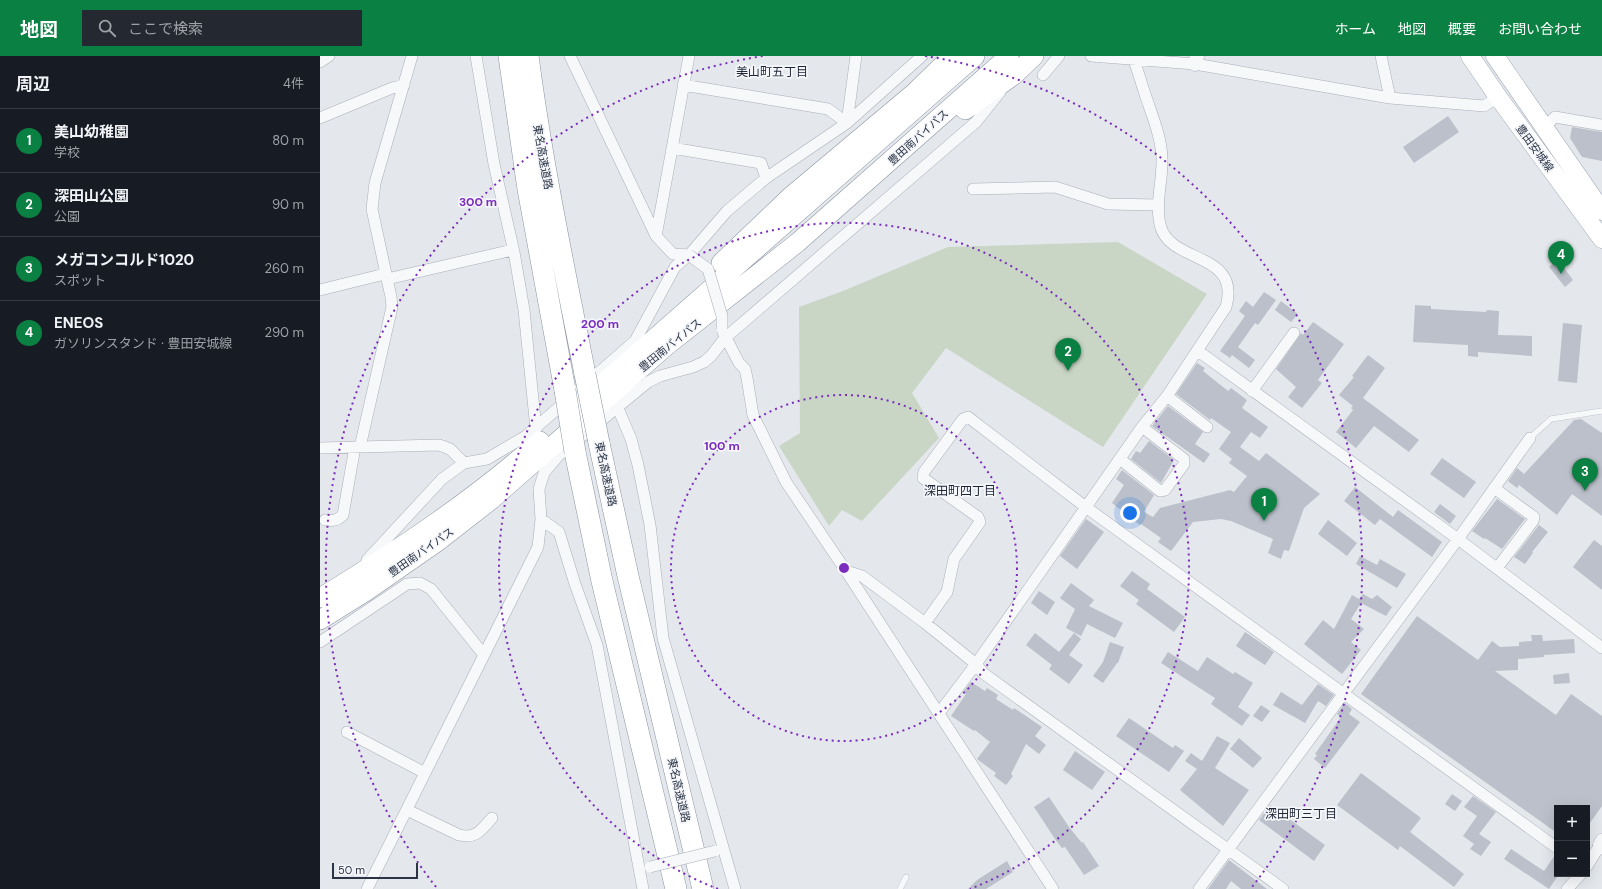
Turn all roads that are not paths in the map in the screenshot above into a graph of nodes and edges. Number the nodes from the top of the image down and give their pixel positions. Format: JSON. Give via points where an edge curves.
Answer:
{"nodes":[{"id":1,"x":329,"y":56,"type":"edge"},
{"id":2,"x":412,"y":56,"type":"edge"},
{"id":3,"x":476,"y":56,"type":"edge"},
{"id":4,"x":509,"y":56,"type":"edge"},
{"id":5,"x":528,"y":56,"type":"edge"},
{"id":6,"x":570,"y":56,"type":"edge"},
{"id":7,"x":689,"y":56,"type":"edge"},
{"id":8,"x":856,"y":56,"type":"edge"},
{"id":9,"x":922,"y":56,"type":"edge"},
{"id":10,"x":952,"y":56,"type":"edge"},
{"id":11,"x":975,"y":56,"type":"edge"},
{"id":12,"x":1009,"y":56,"type":"edge"},
{"id":13,"x":1034,"y":56,"type":"edge"},
{"id":14,"x":1059,"y":56,"type":"edge"},
{"id":15,"x":1092,"y":56,"type":"edge"},
{"id":16,"x":1381,"y":56,"type":"edge"},
{"id":17,"x":1470,"y":56,"type":"edge"},
{"id":18,"x":1495,"y":56,"type":"edge"},
{"id":19,"x":1132,"y":57,"type":"edge"},
{"id":20,"x":1196,"y":60,"type":"edge"},
{"id":21,"x":320,"y":62,"type":"edge"},
{"id":22,"x":1014,"y":74,"type":"junction"},
{"id":23,"x":1043,"y":75,"type":"dead end"},
{"id":24,"x":404,"y":85,"type":"junction"},
{"id":25,"x":683,"y":85,"type":"junction"},
{"id":26,"x":1498,"y":97,"type":"junction"},
{"id":27,"x":1390,"y":98,"type":"junction"},
{"id":28,"x":320,"y":118,"type":"edge"},
{"id":29,"x":847,"y":123,"type":"junction"},
{"id":30,"x":1602,"y":125,"type":"edge"},
{"id":31,"x":1544,"y":127,"type":"junction"},
{"id":32,"x":672,"y":148,"type":"junction"},
{"id":33,"x":766,"y":178,"type":"junction"},
{"id":34,"x":973,"y":189,"type":"dead end"},
{"id":35,"x":1159,"y":205,"type":"junction"},
{"id":36,"x":1602,"y":211,"type":"edge"},
{"id":37,"x":656,"y":236,"type":"junction"},
{"id":38,"x":1602,"y":240,"type":"edge"},
{"id":39,"x":513,"y":250,"type":"junction"},
{"id":40,"x":689,"y":255,"type":"junction"},
{"id":41,"x":386,"y":277,"type":"junction"},
{"id":42,"x":320,"y":290,"type":"edge"},
{"id":43,"x":712,"y":311,"type":"junction"},
{"id":44,"x":672,"y":323,"type":"junction"},
{"id":45,"x":1294,"y":333,"type":"dead end"},
{"id":46,"x":723,"y":334,"type":"junction"},
{"id":47,"x":1198,"y":351,"type":"junction"},
{"id":48,"x":1252,"y":391,"type":"junction"},
{"id":49,"x":1166,"y":396,"type":"junction"},
{"id":50,"x":617,"y":406,"type":"junction"},
{"id":51,"x":1602,"y":411,"type":"edge"},
{"id":52,"x":1142,"y":427,"type":"junction"},
{"id":53,"x":1207,"y":427,"type":"dead end"},
{"id":54,"x":536,"y":429,"type":"junction"},
{"id":55,"x":1530,"y":438,"type":"joint"},
{"id":56,"x":358,"y":447,"type":"junction"},
{"id":57,"x":320,"y":448,"type":"edge"},
{"id":58,"x":1120,"y":459,"type":"junction"},
{"id":59,"x":464,"y":463,"type":"junction"},
{"id":60,"x":1494,"y":488,"type":"junction"},
{"id":61,"x":1087,"y":508,"type":"junction"},
{"id":62,"x":541,"y":519,"type":"junction"},
{"id":63,"x":325,"y":520,"type":"dead end"},
{"id":64,"x":1458,"y":539,"type":"junction"},
{"id":65,"x":1497,"y":568,"type":"junction"},
{"id":66,"x":846,"y":571,"type":"junction"},
{"id":67,"x":320,"y":587,"type":"edge"},
{"id":68,"x":320,"y":598,"type":"edge"},
{"id":69,"x":320,"y":620,"type":"edge"},
{"id":70,"x":925,"y":623,"type":"junction"},
{"id":71,"x":320,"y":642,"type":"edge"},
{"id":72,"x":1602,"y":648,"type":"edge"},
{"id":73,"x":484,"y":655,"type":"junction"},
{"id":74,"x":976,"y":664,"type":"junction"},
{"id":75,"x":1344,"y":693,"type":"junction"},
{"id":76,"x":939,"y":713,"type":"junction"},
{"id":77,"x":347,"y":732,"type":"dead end"},
{"id":78,"x":425,"y":773,"type":"junction"},
{"id":79,"x":407,"y":810,"type":"junction"},
{"id":80,"x":492,"y":818,"type":"dead end"},
{"id":81,"x":1601,"y":845,"type":"edge"},
{"id":82,"x":1554,"y":846,"type":"edge"},
{"id":83,"x":1228,"y":849,"type":"junction"},
{"id":84,"x":720,"y":850,"type":"junction"},
{"id":85,"x":1590,"y":862,"type":"edge"},
{"id":86,"x":644,"y":869,"type":"junction"},
{"id":87,"x":906,"y":877,"type":"dead end"},
{"id":88,"x":1578,"y":877,"type":"edge"},
{"id":89,"x":367,"y":889,"type":"edge"},
{"id":90,"x":643,"y":889,"type":"edge"},
{"id":91,"x":676,"y":889,"type":"edge"},
{"id":92,"x":703,"y":889,"type":"edge"},
{"id":93,"x":735,"y":889,"type":"edge"},
{"id":94,"x":900,"y":889,"type":"edge"},
{"id":95,"x":1052,"y":889,"type":"edge"},
{"id":96,"x":1199,"y":889,"type":"edge"},
{"id":97,"x":1283,"y":889,"type":"edge"},
{"id":98,"x":1567,"y":889,"type":"edge"}],
"edges":[{"from":1,"to":21,"type":"street"},
{"from":2,"to":24,"type":"street"},
{"from":3,"to":39,"type":"street","via":[[494,164]]},
{"from":4,"to":91,"type":"highway","name":"東名高速道路","bridge":true,"via":[[528,189],[575,452],[602,581]]},
{"from":5,"to":92,"type":"highway","name":"東名高速道路","bridge":true,"via":[[548,187],[599,442],[628,576]]},
{"from":6,"to":37,"type":"street"},
{"from":7,"to":25,"type":"street"},
{"from":8,"to":29,"type":"street"},
{"from":9,"to":29,"type":"street"},
{"from":10,"to":44,"type":"highway","via":[[914,93],[756,229],[723,261]]},
{"from":11,"to":44,"type":"highway","name":"豊田南バイパス"},
{"from":12,"to":43,"type":"highway","name":"豊田南バイパス","via":[[797,243]]},
{"from":13,"to":22,"type":"highway"},
{"from":14,"to":23,"type":"street"},
{"from":15,"to":19,"type":"street"},
{"from":16,"to":27,"type":"street"},
{"from":17,"to":26,"type":"main road","name":"豊田安城線"},
{"from":18,"to":31,"type":"main road","name":"豊田安城線"},
{"from":19,"to":20,"type":"street"},
{"from":19,"to":35,"type":"street","via":[[1160,140],[1162,160]]},
{"from":20,"to":27,"type":"street"},
{"from":22,"to":43,"type":"highway","via":[[970,105],[848,211],[752,286]]},
{"from":22,"to":46,"type":"street","via":[[976,122]]},
{"from":24,"to":28,"type":"street"},
{"from":24,"to":41,"type":"street","via":[[372,197],[372,209]]},
{"from":25,"to":29,"type":"street","via":[[828,110]]},
{"from":25,"to":32,"type":"street"},
{"from":26,"to":27,"type":"street","via":[[1484,106]]},
{"from":26,"to":38,"type":"main road","name":"豊田安城線"},
{"from":29,"to":33,"type":"street"},
{"from":30,"to":31,"type":"street","via":[[1555,117]]},
{"from":31,"to":36,"type":"main road","name":"豊田安城線"},
{"from":32,"to":33,"type":"street","via":[[761,164]]},
{"from":32,"to":37,"type":"street"},
{"from":33,"to":40,"type":"street","via":[[727,211]]},
{"from":34,"to":35,"type":"street","via":[[1055,188],[1108,204]]},
{"from":35,"to":47,"type":"street","via":[[1159,219],[1166,238],[1216,268],[1229,286],[1226,307]]},
{"from":37,"to":40,"type":"street","via":[[673,254]]},
{"from":39,"to":41,"type":"street"},
{"from":39,"to":54,"type":"street","via":[[524,310]]},
{"from":40,"to":46,"type":"street","bridge":true,"via":[[708,269],[722,316]]},
{"from":40,"to":54,"type":"street","via":[[675,267],[635,341]]},
{"from":41,"to":42,"type":"street"},
{"from":41,"to":56,"type":"street","via":[[391,297],[391,311]]},
{"from":43,"to":69,"type":"highway","name":"豊田南バイパス","via":[[665,347],[491,500],[437,542]]},
{"from":44,"to":68,"type":"highway","name":"豊田南バイパス","via":[[532,448],[477,492],[423,533]]},
{"from":45,"to":48,"type":"street"},
{"from":46,"to":50,"type":"street","via":[[711,356],[704,362],[648,382]]},
{"from":46,"to":66,"type":"street","via":[[744,369],[753,415],[786,482]]},
{"from":47,"to":48,"type":"street"},
{"from":47,"to":49,"type":"street"},
{"from":48,"to":64,"type":"street"},
{"from":49,"to":52,"type":"street"},
{"from":49,"to":53,"type":"street"},
{"from":50,"to":62,"type":"street","via":[[559,455],[544,473],[539,489]]},
{"from":50,"to":84,"type":"street","via":[[632,439],[638,465],[650,526],[663,638]]},
{"from":51,"to":55,"type":"lane","via":[[1551,419]]},
{"from":52,"to":58,"type":"street"},
{"from":52,"to":58,"type":"street","via":[[1184,459],[1184,464],[1165,490],[1160,491]]},
{"from":54,"to":59,"type":"street","via":[[486,459]]},
{"from":55,"to":60,"type":"street"},
{"from":56,"to":57,"type":"street"},
{"from":56,"to":59,"type":"street","via":[[439,445],[450,449]]},
{"from":56,"to":63,"type":"street","via":[[343,515],[333,521]]},
{"from":58,"to":61,"type":"street"},
{"from":59,"to":67,"type":"street","via":[[442,479],[370,559]]},
{"from":60,"to":64,"type":"street"},
{"from":60,"to":65,"type":"street","via":[[1534,517]]},
{"from":61,"to":70,"type":"street","via":[[968,417],[963,419],[924,472],[923,478],[978,517],[980,522],[954,559],[947,592]]},
{"from":61,"to":74,"type":"street"},
{"from":61,"to":75,"type":"street"},
{"from":62,"to":73,"type":"street","via":[[538,547]]},
{"from":62,"to":86,"type":"street","via":[[559,532],[597,645]]},
{"from":64,"to":65,"type":"street"},
{"from":64,"to":75,"type":"street"},
{"from":65,"to":72,"type":"street"},
{"from":66,"to":70,"type":"street","via":[[862,576]]},
{"from":66,"to":76,"type":"street"},
{"from":70,"to":74,"type":"street"},
{"from":71,"to":73,"type":"street","via":[[407,584],[420,583],[431,589]]},
{"from":73,"to":78,"type":"street"},
{"from":74,"to":76,"type":"street"},
{"from":74,"to":83,"type":"street","via":[[983,673]]},
{"from":75,"to":82,"type":"street"},
{"from":75,"to":83,"type":"street"},
{"from":76,"to":95,"type":"street"},
{"from":77,"to":78,"type":"street"},
{"from":78,"to":79,"type":"street"},
{"from":79,"to":80,"type":"street","via":[[467,837],[475,836]]},
{"from":79,"to":89,"type":"street"},
{"from":81,"to":85,"type":"street"},
{"from":83,"to":96,"type":"street"},
{"from":83,"to":97,"type":"street"},
{"from":84,"to":86,"type":"street","bridge":true},
{"from":84,"to":93,"type":"street"},
{"from":86,"to":90,"type":"street"},
{"from":87,"to":94,"type":"lane"},
{"from":88,"to":98,"type":"street"}]}
